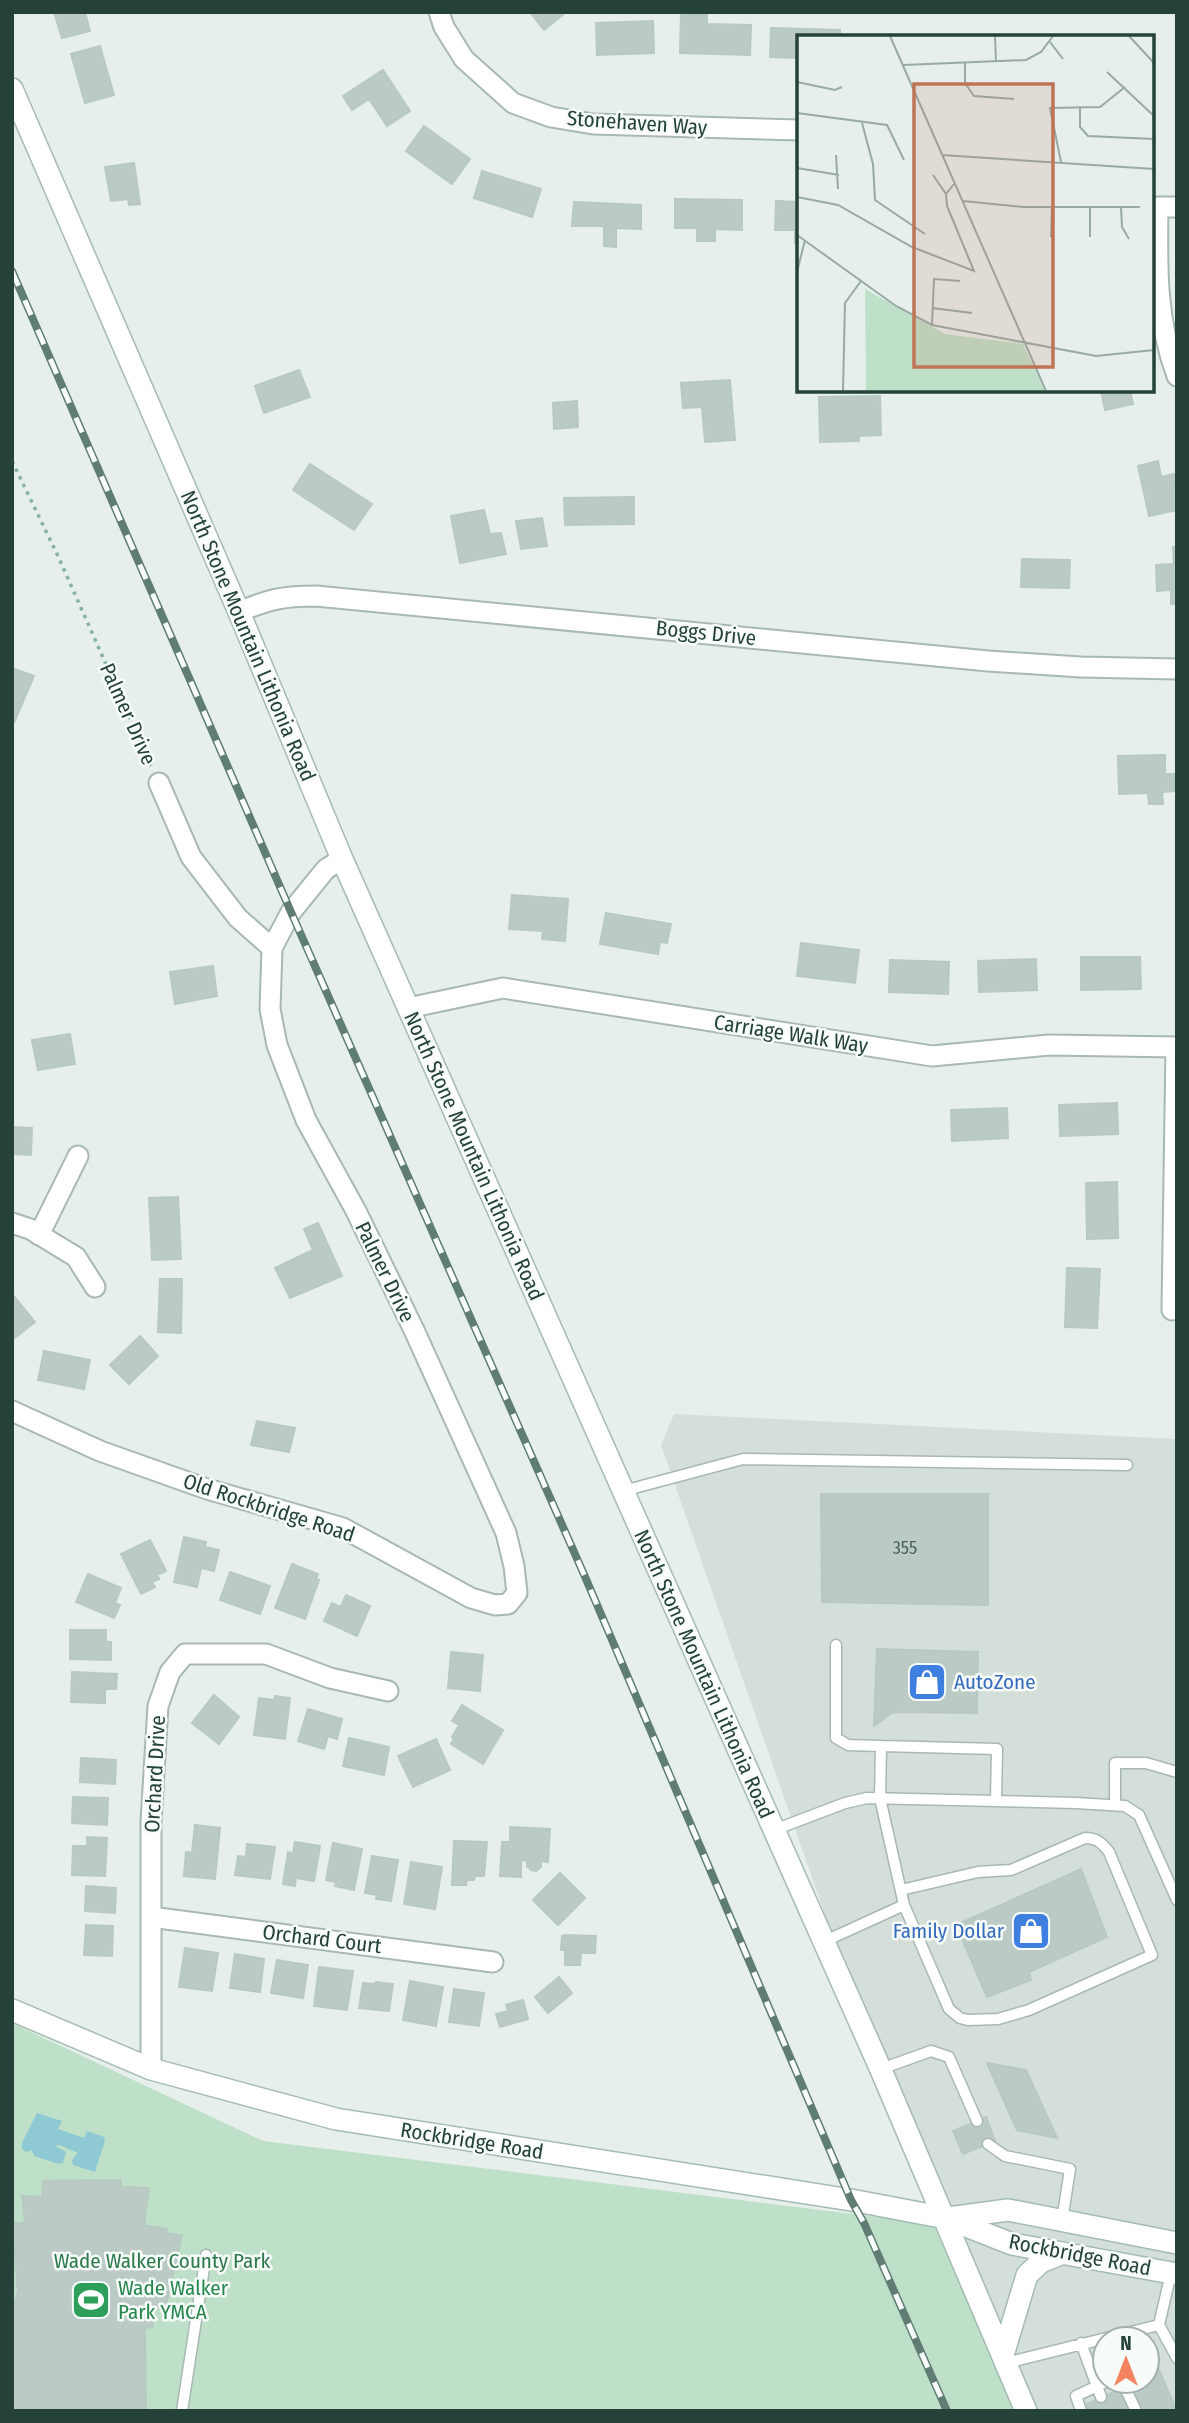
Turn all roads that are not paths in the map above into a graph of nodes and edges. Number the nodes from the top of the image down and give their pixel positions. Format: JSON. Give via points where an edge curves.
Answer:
{"nodes":[{"id":1,"x":439,"y":12,"type":"edge"},
{"id":2,"x":12,"y":89,"type":"edge"},
{"id":3,"x":797,"y":130,"type":"edge"},
{"id":4,"x":1177,"y":207,"type":"edge"},
{"id":5,"x":1177,"y":376,"type":"edge"},
{"id":6,"x":239,"y":612,"type":"junction"},
{"id":7,"x":1177,"y":669,"type":"edge"},
{"id":8,"x":159,"y":783,"type":"road end"},
{"id":9,"x":342,"y":859,"type":"junction"},
{"id":10,"x":272,"y":948,"type":"junction"},
{"id":11,"x":408,"y":1008,"type":"junction"},
{"id":12,"x":1177,"y":1047,"type":"edge"},
{"id":13,"x":78,"y":1156,"type":"dead end"},
{"id":14,"x":12,"y":1223,"type":"edge"},
{"id":15,"x":39,"y":1235,"type":"junction"},
{"id":16,"x":95,"y":1287,"type":"dead end"},
{"id":17,"x":1172,"y":1310,"type":"dead end"},
{"id":18,"x":12,"y":1411,"type":"edge"},
{"id":19,"x":1127,"y":1465,"type":"dead end"},
{"id":20,"x":623,"y":1491,"type":"junction"},
{"id":21,"x":517,"y":1593,"type":"joint"},
{"id":22,"x":836,"y":1644,"type":"dead end"},
{"id":23,"x":388,"y":1691,"type":"dead end"},
{"id":24,"x":881,"y":1746,"type":"junction"},
{"id":25,"x":1177,"y":1772,"type":"edge"},
{"id":26,"x":880,"y":1798,"type":"junction"},
{"id":27,"x":996,"y":1801,"type":"junction"},
{"id":28,"x":1115,"y":1804,"type":"junction"},
{"id":29,"x":774,"y":1830,"type":"junction"},
{"id":30,"x":901,"y":1890,"type":"junction"},
{"id":31,"x":1177,"y":1900,"type":"edge"},
{"id":32,"x":904,"y":1905,"type":"junction"},
{"id":33,"x":151,"y":1916,"type":"junction"},
{"id":34,"x":823,"y":1942,"type":"junction"},
{"id":35,"x":494,"y":1962,"type":"dead end"},
{"id":36,"x":12,"y":2010,"type":"edge"},
{"id":37,"x":151,"y":2069,"type":"junction"},
{"id":38,"x":881,"y":2070,"type":"junction"},
{"id":39,"x":977,"y":2121,"type":"dead end"},
{"id":40,"x":988,"y":2144,"type":"dead end"},
{"id":41,"x":946,"y":2218,"type":"junction"},
{"id":42,"x":1062,"y":2221,"type":"junction"},
{"id":43,"x":1177,"y":2243,"type":"edge"},
{"id":44,"x":1063,"y":2253,"type":"junction"},
{"id":45,"x":206,"y":2255,"type":"dead end"},
{"id":46,"x":1174,"y":2274,"type":"edge"},
{"id":47,"x":1159,"y":2325,"type":"edge"},
{"id":48,"x":1161,"y":2329,"type":"edge"},
{"id":49,"x":1091,"y":2341,"type":"edge"},
{"id":50,"x":1081,"y":2343,"type":"junction"},
{"id":51,"x":1177,"y":2358,"type":"edge"},
{"id":52,"x":1004,"y":2359,"type":"junction"},
{"id":53,"x":1091,"y":2372,"type":"edge"},
{"id":54,"x":1091,"y":2388,"type":"edge"},
{"id":55,"x":1100,"y":2395,"type":"edge"},
{"id":56,"x":1129,"y":2395,"type":"edge"},
{"id":57,"x":1101,"y":2398,"type":"dead end"},
{"id":58,"x":182,"y":2411,"type":"edge"},
{"id":59,"x":1026,"y":2411,"type":"edge"},
{"id":60,"x":1081,"y":2411,"type":"edge"},
{"id":61,"x":1136,"y":2411,"type":"edge"}],
"edges":[{"from":1,"to":3,"type":"street","name":"Stonehaven Way","via":[[464,59],[513,103],[551,117],[593,124]]},
{"from":2,"to":6,"type":"main road","name":"North Stone Mountain Lithonia Road"},
{"from":4,"to":5,"type":"street","via":[[1158,207],[1157,265],[1160,312]]},
{"from":6,"to":7,"type":"street","name":"Boggs Drive","via":[[283,596],[316,596],[988,661]]},
{"from":6,"to":9,"type":"main road","name":"North Stone Mountain Lithonia Road"},
{"from":8,"to":10,"type":"street","name":"Palmer Drive","via":[[191,857],[238,918]]},
{"from":9,"to":10,"type":"street","name":"Palmer Drive","via":[[326,869],[291,912]]},
{"from":9,"to":11,"type":"main road","name":"North Stone Mountain Lithonia Road"},
{"from":10,"to":21,"type":"street","name":"Palmer Drive","via":[[270,1009],[277,1045],[306,1119],[414,1330],[506,1533]]},
{"from":11,"to":12,"type":"street","name":"Carriage Walk Way","via":[[503,988],[932,1056],[1049,1045]]},
{"from":11,"to":20,"type":"main road","name":"North Stone Mountain Lithonia Road"},
{"from":12,"to":17,"type":"street"},
{"from":13,"to":15,"type":"street"},
{"from":14,"to":15,"type":"street"},
{"from":15,"to":16,"type":"street","via":[[76,1257]]},
{"from":18,"to":21,"type":"street","name":"Old Rockbridge Road","via":[[100,1451],[207,1489],[343,1528],[471,1598],[508,1604]]},
{"from":19,"to":20,"type":"lane","via":[[743,1459]]},
{"from":20,"to":29,"type":"main road","name":"North Stone Mountain Lithonia Road"},
{"from":22,"to":24,"type":"lane","via":[[836,1738],[848,1745]]},
{"from":23,"to":33,"type":"street","name":"Orchard Drive","via":[[330,1678],[265,1654],[185,1654],[170,1672],[158,1706]]},
{"from":24,"to":26,"type":"lane"},
{"from":24,"to":27,"type":"lane","via":[[997,1749]]},
{"from":25,"to":28,"type":"lane","via":[[1146,1763],[1115,1763]]},
{"from":26,"to":27,"type":"lane"},
{"from":26,"to":29,"type":"lane","via":[[858,1799]]},
{"from":26,"to":30,"type":"lane"},
{"from":27,"to":28,"type":"lane"},
{"from":28,"to":31,"type":"lane","via":[[1139,1815]]},
{"from":29,"to":34,"type":"main road","name":"North Stone Mountain Lithonia Road"},
{"from":30,"to":32,"type":"lane"},
{"from":30,"to":32,"type":"lane","via":[[978,1872],[1011,1870],[1093,1838],[1109,1853],[1152,1955],[1029,2010],[998,2020],[968,2020],[949,2009]]},
{"from":32,"to":34,"type":"lane"},
{"from":33,"to":35,"type":"street","name":"Orchard Court"},
{"from":33,"to":37,"type":"street","name":"Orchard Drive"},
{"from":34,"to":38,"type":"main road","name":"North Stone Mountain Lithonia Road"},
{"from":36,"to":37,"type":"main road","name":"Rockbridge Road"},
{"from":37,"to":41,"type":"main road","name":"Rockbridge Road","via":[[336,2119]]},
{"from":38,"to":39,"type":"lane","via":[[931,2051],[948,2057]]},
{"from":38,"to":41,"type":"main road","name":"North Stone Mountain Lithonia Road"},
{"from":40,"to":42,"type":"lane","via":[[1005,2156],[1070,2169]]},
{"from":41,"to":42,"type":"main road","name":"Rockbridge Road","via":[[1008,2210]]},
{"from":41,"to":44,"type":"main road","name":"Rockbridge Road","via":[[1012,2244]]},
{"from":41,"to":52,"type":"main road","name":"North Stone Mountain Lithonia Road"},
{"from":42,"to":43,"type":"main road","name":"Rockbridge Road"},
{"from":44,"to":46,"type":"main road","name":"Rockbridge Road"},
{"from":44,"to":52,"type":"main road","via":[[1027,2274]]},
{"from":45,"to":58,"type":"lane"},
{"from":46,"to":47,"type":"lane"},
{"from":48,"to":51,"type":"lane"},
{"from":49,"to":50,"type":"lane"},
{"from":50,"to":52,"type":"lane"},
{"from":50,"to":53,"type":"lane"},
{"from":52,"to":59,"type":"main road","name":"North Stone Mountain Lithonia Road"},
{"from":54,"to":60,"type":"lane","via":[[1076,2396]]},
{"from":55,"to":57,"type":"lane"},
{"from":56,"to":61,"type":"lane"}]}
